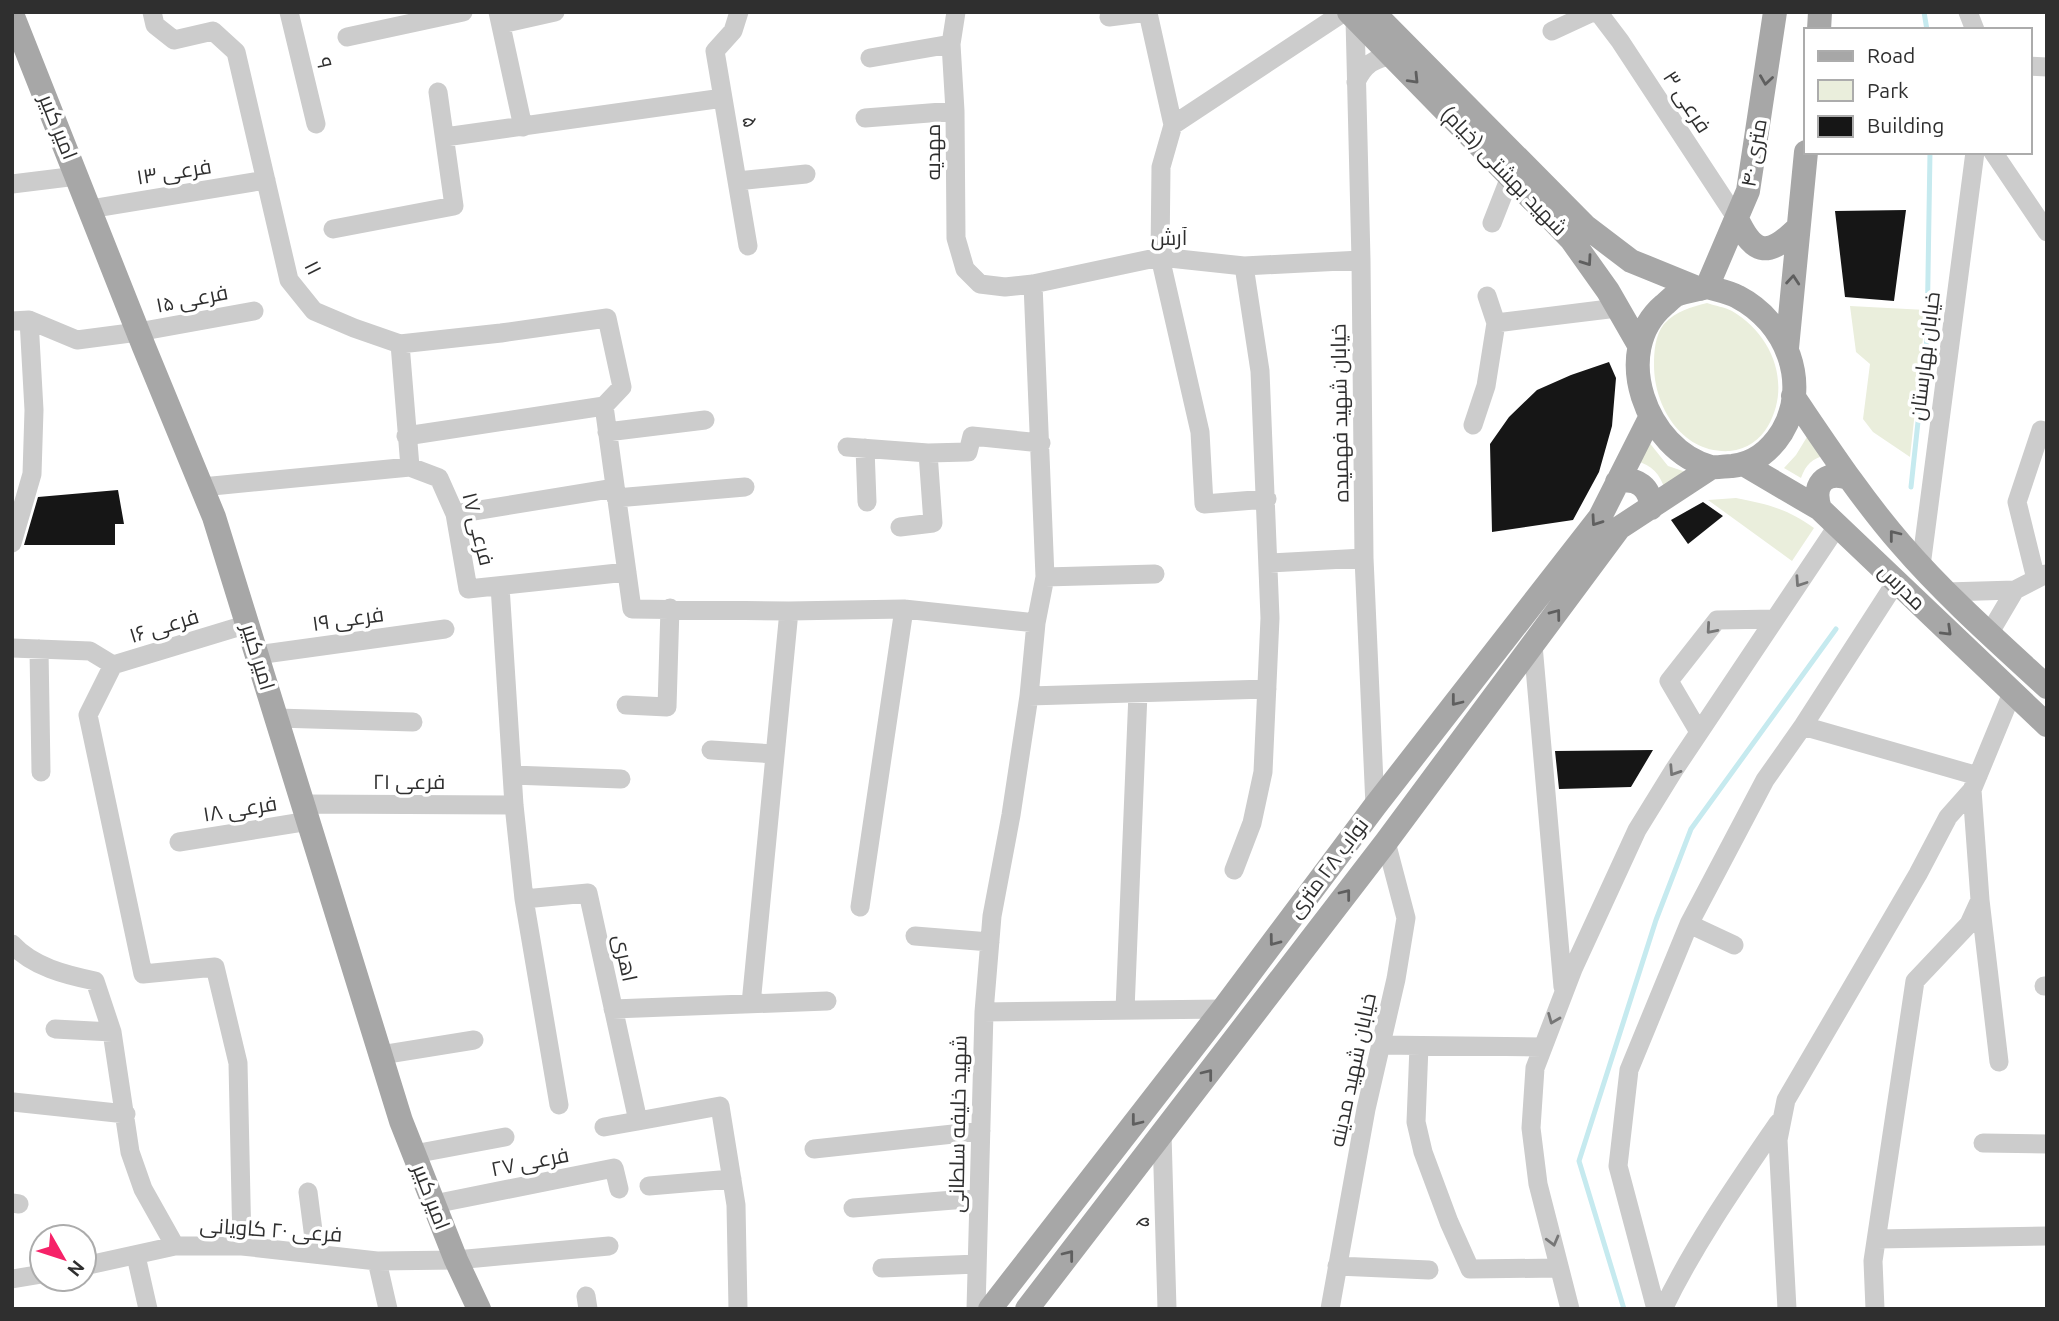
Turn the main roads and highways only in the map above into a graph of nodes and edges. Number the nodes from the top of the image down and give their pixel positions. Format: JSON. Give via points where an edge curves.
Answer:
{"nodes":[{"id":1,"x":1775,"y":12,"type":"edge"},
{"id":2,"x":12,"y":14,"type":"edge"},
{"id":3,"x":1355,"y":14,"type":"edge"},
{"id":4,"x":19,"y":49,"type":"edge"},
{"id":5,"x":1806,"y":154,"type":"edge"},
{"id":6,"x":1737,"y":219,"type":"junction"},
{"id":7,"x":1798,"y":228,"type":"junction"},
{"id":8,"x":1704,"y":288,"type":"junction"},
{"id":9,"x":1639,"y":345,"type":"junction"},
{"id":10,"x":1787,"y":348,"type":"junction"},
{"id":11,"x":1793,"y":396,"type":"junction"},
{"id":12,"x":1650,"y":418,"type":"junction"},
{"id":13,"x":1745,"y":465,"type":"junction"},
{"id":14,"x":1712,"y":467,"type":"junction"},
{"id":15,"x":1849,"y":478,"type":"junction"},
{"id":16,"x":1617,"y":482,"type":"junction"},
{"id":17,"x":1651,"y":508,"type":"junction"},
{"id":18,"x":1829,"y":517,"type":"junction"},
{"id":19,"x":2047,"y":687,"type":"edge"},
{"id":20,"x":2047,"y":725,"type":"edge"},
{"id":21,"x":479,"y":1309,"type":"edge"},
{"id":22,"x":990,"y":1309,"type":"edge"},
{"id":23,"x":1028,"y":1309,"type":"edge"}],
"edges":[{"from":1,"to":6,"type":"main road","name":"۴۰ متری","one_way":true,"via":[[1748,191]]},
{"from":2,"to":4,"type":"main road","name":"امیر کبیر"},
{"from":3,"to":8,"type":"main road","name":"شهید بهشتی (خیام)","via":[[1585,226],[1631,261]]},
{"from":3,"to":9,"type":"main road","name":"شهید بهشتی (خیام)","one_way":true,"via":[[1571,239]]},
{"from":4,"to":21,"type":"main road","name":"امیر کبیر","via":[[77,176],[214,517],[414,1154]]},
{"from":5,"to":7,"type":"main road"},
{"from":6,"to":7,"type":"main road","via":[[1745,237],[1757,247],[1769,249]]},
{"from":6,"to":8,"type":"main road","name":"۴۰ متری"},
{"from":10,"to":7,"type":"main road","one_way":true},
{"from":8,"to":9,"type":"main road","via":[[1676,295],[1651,317]]},
{"from":8,"to":10,"type":"main road","via":[[1736,296],[1758,310]]},
{"from":9,"to":12,"type":"main road","via":[[1642,394]]},
{"from":10,"to":11,"type":"main road","via":[[1794,372]]},
{"from":11,"to":13,"type":"main road","via":[[1788,422],[1772,448]]},
{"from":11,"to":15,"type":"main road","name":"مدرس"},
{"from":12,"to":14,"type":"main road","via":[[1684,455]]},
{"from":12,"to":16,"type":"main road","name":"نواب ۲۸ متری"},
{"from":13,"to":14,"type":"main road"},
{"from":13,"to":18,"type":"main road","name":"مدرس"},
{"from":14,"to":17,"type":"main road","name":"نواب ۲۸ متری"},
{"from":15,"to":18,"type":"main road","via":[[1838,474],[1819,486],[1816,498]]},
{"from":19,"to":15,"type":"main road","name":"مدرس","one_way":true,"via":[[1900,544]]},
{"from":16,"to":17,"type":"main road","via":[[1639,483],[1649,493]]},
{"from":16,"to":22,"type":"main road","name":"نواب ۲۸ متری","one_way":true,"via":[[1600,517]]},
{"from":23,"to":17,"type":"main road","name":"نواب ۲۸ متری","one_way":true,"via":[[1386,842],[1619,528]]},
{"from":18,"to":20,"type":"main road","name":"مدرس","one_way":true}]}
